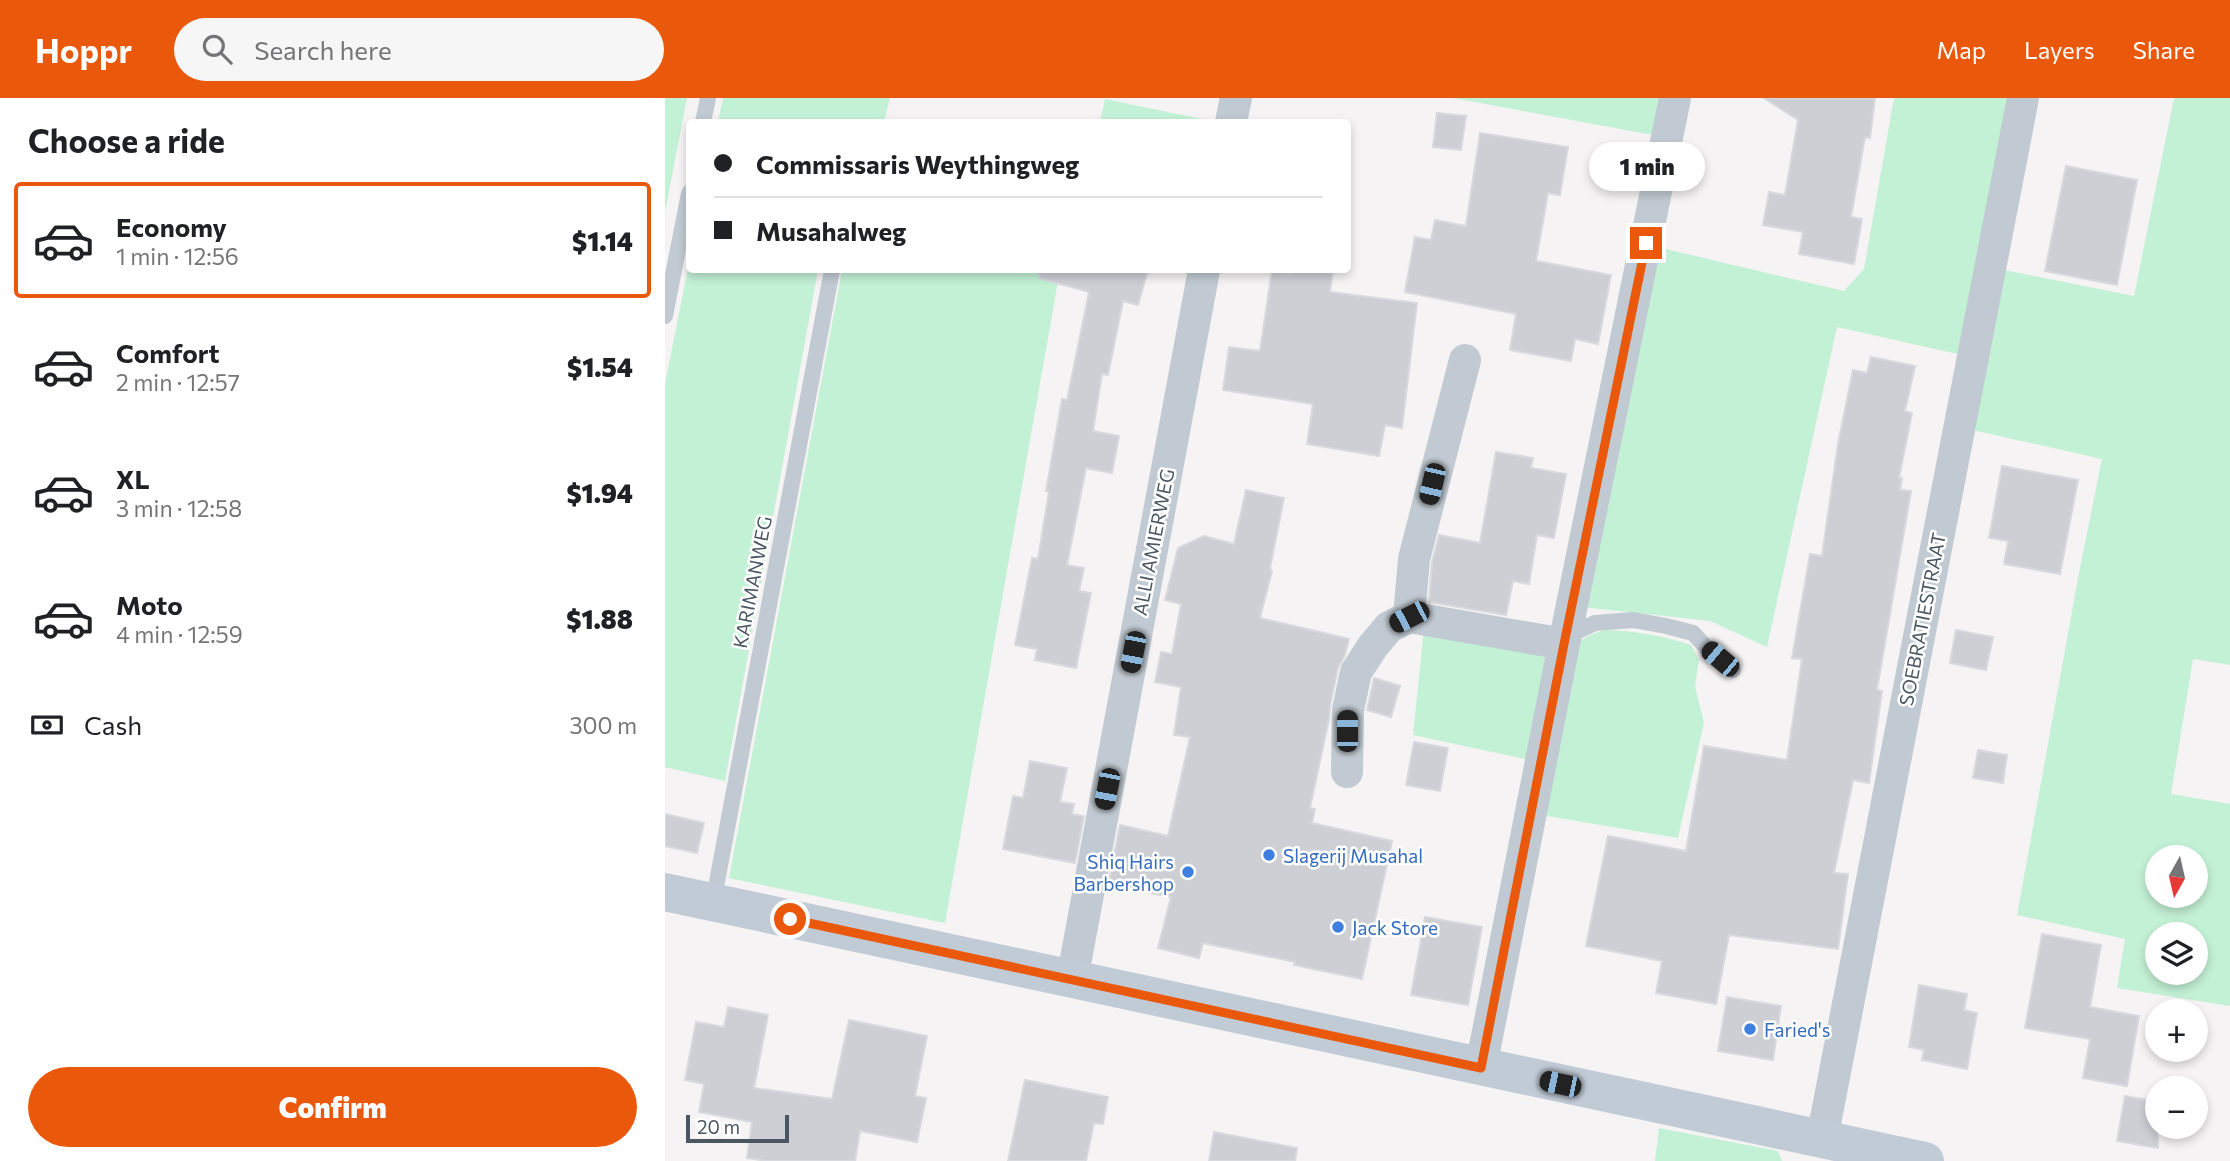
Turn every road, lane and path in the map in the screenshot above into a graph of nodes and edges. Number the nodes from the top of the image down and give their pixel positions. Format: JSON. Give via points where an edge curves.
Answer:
{"nodes":[{"id":1,"x":708,"y":98,"type":"edge"},
{"id":2,"x":1236,"y":98,"type":"edge"},
{"id":3,"x":1675,"y":98,"type":"edge"},
{"id":4,"x":2023,"y":98,"type":"edge"},
{"id":5,"x":704,"y":119,"type":"edge"},
{"id":6,"x":1232,"y":119,"type":"edge"},
{"id":7,"x":686,"y":208,"type":"edge"},
{"id":8,"x":831,"y":273,"type":"edge"},
{"id":9,"x":1203,"y":273,"type":"edge"},
{"id":10,"x":665,"y":316,"type":"edge"},
{"id":11,"x":1465,"y":360,"type":"dead end"},
{"id":12,"x":1409,"y":617,"type":"junction"},
{"id":13,"x":1564,"y":644,"type":"junction"},
{"id":14,"x":1733,"y":670,"type":"dead end"},
{"id":15,"x":1347,"y":772,"type":"dead end"},
{"id":16,"x":665,"y":892,"type":"edge"},
{"id":17,"x":713,"y":903,"type":"junction"},
{"id":18,"x":1072,"y":980,"type":"junction"},
{"id":19,"x":1481,"y":1068,"type":"junction"},
{"id":20,"x":1822,"y":1139,"type":"junction"},
{"id":21,"x":1876,"y":1156,"type":"edge"},
{"id":22,"x":1925,"y":1161,"type":"edge"}],
"edges":[{"from":1,"to":5,"type":"lane"},
{"from":2,"to":6,"type":"street"},
{"from":3,"to":13,"type":"street"},
{"from":4,"to":20,"type":"street","name":"SOEBRATIESTRAAT"},
{"from":7,"to":10,"type":"lane"},
{"from":8,"to":17,"type":"lane","name":"KARIMANWEG"},
{"from":9,"to":18,"type":"street","name":"ALLI AMIERWEG"},
{"from":11,"to":12,"type":"street","via":[[1415,559]]},
{"from":12,"to":13,"type":"street"},
{"from":12,"to":15,"type":"street","via":[[1389,627],[1356,672],[1347,710]]},
{"from":13,"to":14,"type":"lane","via":[[1595,623],[1633,620],[1693,633]]},
{"from":13,"to":19,"type":"street"},
{"from":16,"to":17,"type":"main road"},
{"from":17,"to":18,"type":"main road"},
{"from":18,"to":19,"type":"main road"},
{"from":19,"to":20,"type":"main road"},
{"from":20,"to":21,"type":"main road"},
{"from":21,"to":22,"type":"main road"}]}
